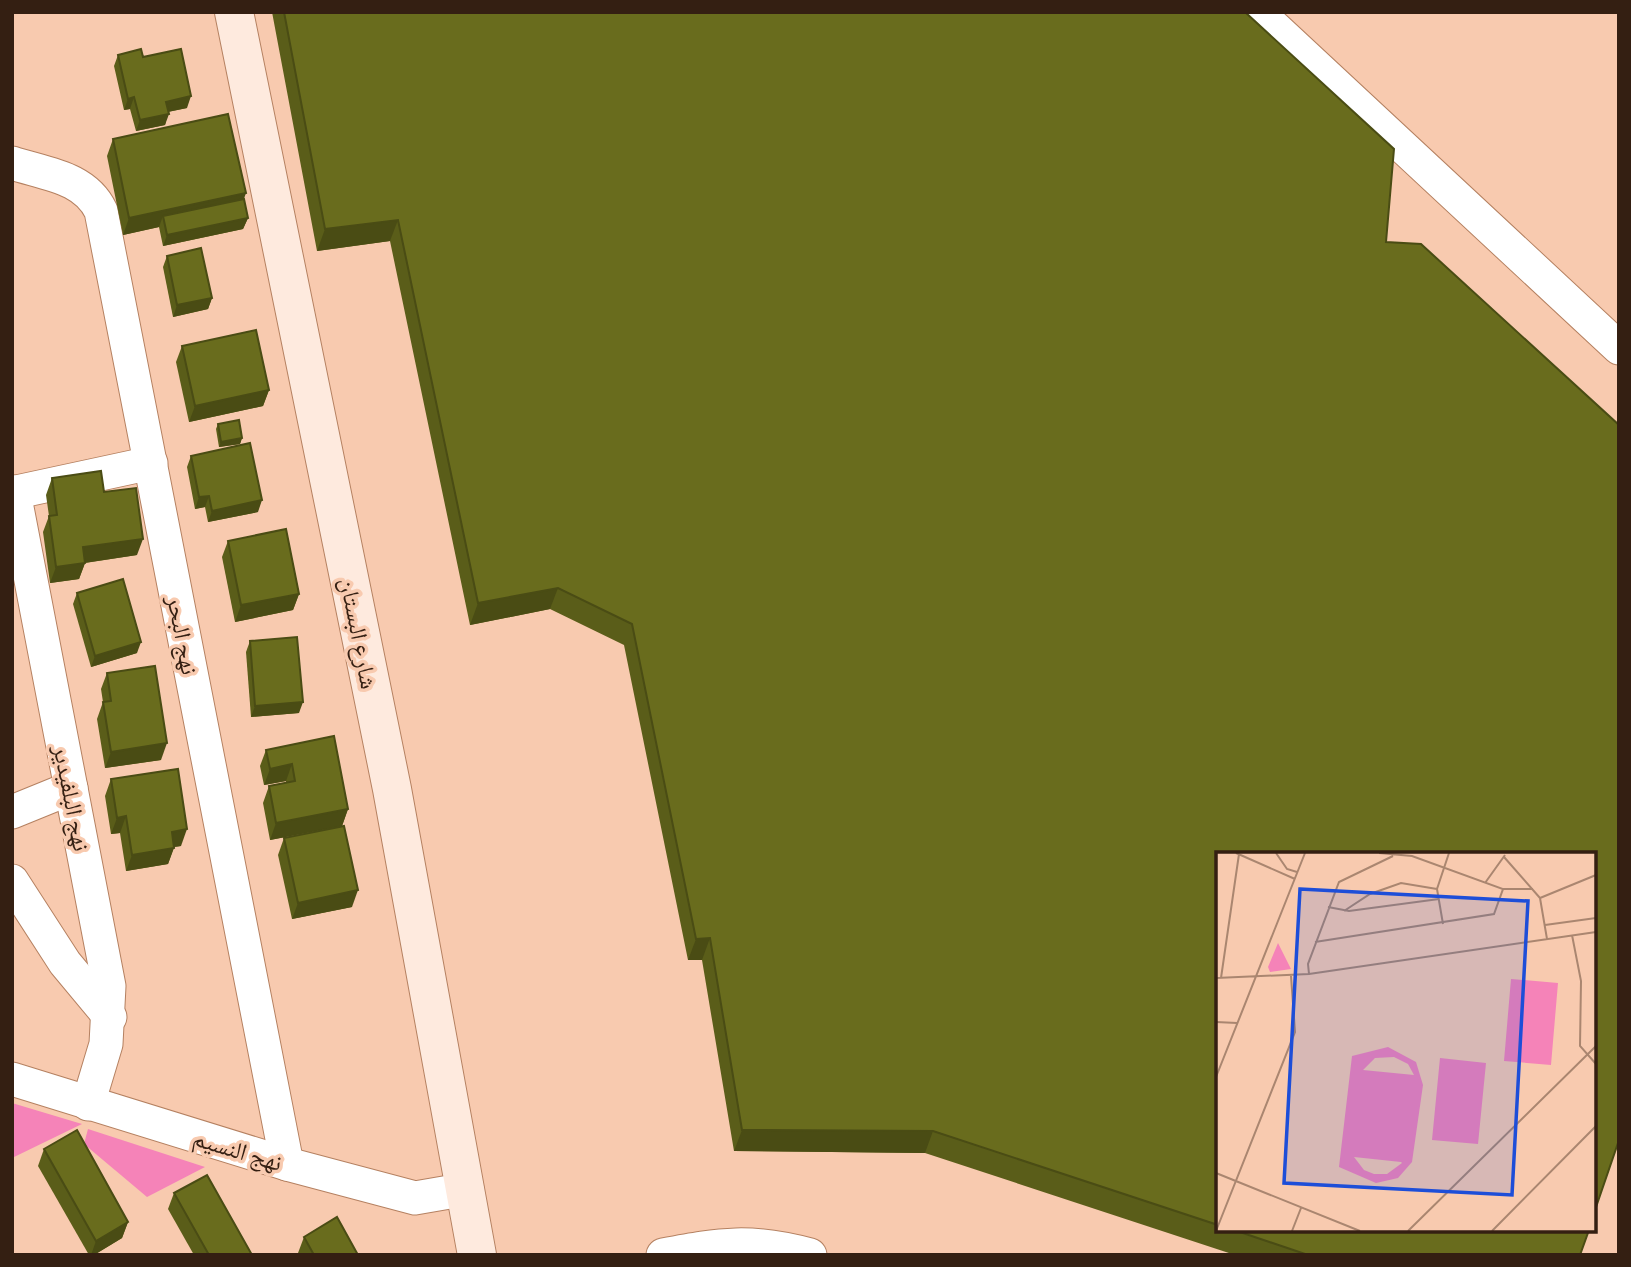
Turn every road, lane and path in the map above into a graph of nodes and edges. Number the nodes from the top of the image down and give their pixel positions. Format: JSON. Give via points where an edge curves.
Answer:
{"nodes":[{"id":1,"x":234,"y":12,"type":"edge"},
{"id":2,"x":1258,"y":12,"type":"edge"},
{"id":3,"x":12,"y":163,"type":"edge"},
{"id":4,"x":1619,"y":348,"type":"edge"},
{"id":5,"x":151,"y":463,"type":"junction"},
{"id":6,"x":13,"y":492,"type":"edge"},
{"id":7,"x":71,"y":788,"type":"junction"},
{"id":8,"x":12,"y":811,"type":"edge"},
{"id":9,"x":12,"y":880,"type":"edge"},
{"id":10,"x":110,"y":1017,"type":"junction"},
{"id":11,"x":12,"y":1079,"type":"edge"},
{"id":12,"x":88,"y":1104,"type":"junction"},
{"id":13,"x":287,"y":1164,"type":"junction"},
{"id":14,"x":467,"y":1189,"type":"junction"},
{"id":15,"x":477,"y":1255,"type":"edge"},
{"id":16,"x":663,"y":1255,"type":"edge"},
{"id":17,"x":810,"y":1255,"type":"edge"}],
"edges":[{"from":1,"to":14,"type":"main road","name":"شارع البستان","via":[[392,789]]},
{"from":2,"to":4,"type":"street"},
{"from":3,"to":5,"type":"street","name":"نهج البحر","via":[[80,185],[93,194],[101,211]]},
{"from":5,"to":6,"type":"street"},
{"from":5,"to":13,"type":"street","name":"نهج البحر"},
{"from":6,"to":7,"type":"street","name":"نهج البلفيدير"},
{"from":7,"to":8,"type":"street"},
{"from":7,"to":10,"type":"street","name":"نهج البلفيدير","via":[[109,986]]},
{"from":9,"to":10,"type":"street","via":[[65,963]]},
{"from":10,"to":12,"type":"street","name":"نهج البلفيدير"},
{"from":11,"to":12,"type":"street","name":"نهج النسيم"},
{"from":12,"to":13,"type":"street","name":"نهج النسيم"},
{"from":13,"to":14,"type":"street","name":"نهج النسيم","via":[[415,1198]]},
{"from":14,"to":15,"type":"main road","name":"شارع البستان"},
{"from":16,"to":17,"type":"street","via":[[731,1242],[764,1243]]}]}
